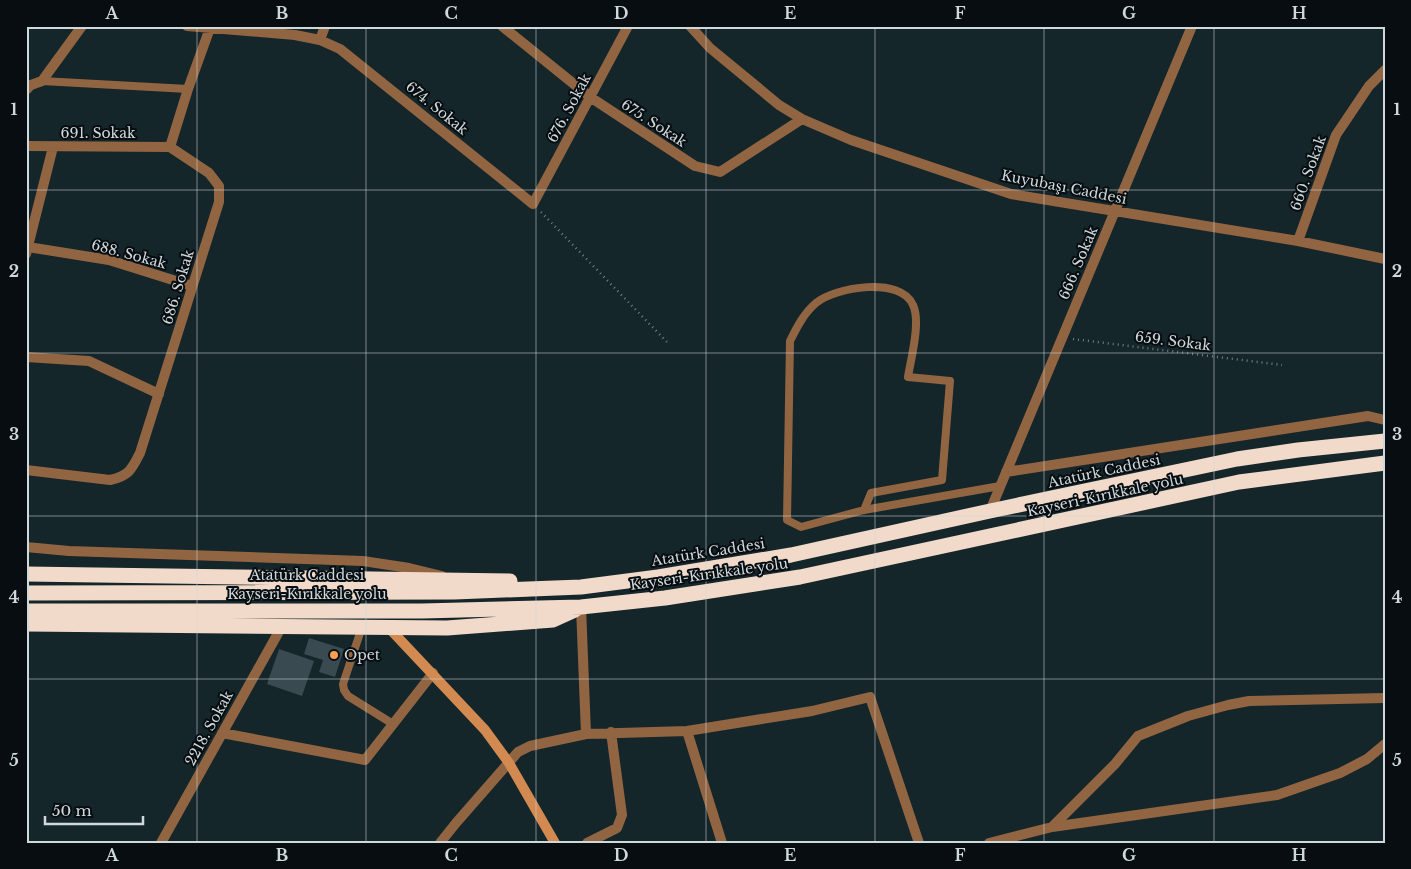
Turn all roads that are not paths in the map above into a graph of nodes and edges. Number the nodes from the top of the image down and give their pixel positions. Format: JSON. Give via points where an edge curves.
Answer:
{"nodes":[{"id":1,"x":82,"y":26,"type":"edge"},
{"id":2,"x":187,"y":26,"type":"edge"},
{"id":3,"x":325,"y":26,"type":"edge"},
{"id":4,"x":502,"y":26,"type":"edge"},
{"id":5,"x":628,"y":26,"type":"edge"},
{"id":6,"x":690,"y":26,"type":"edge"},
{"id":7,"x":1192,"y":26,"type":"edge"},
{"id":8,"x":210,"y":28,"type":"junction"},
{"id":9,"x":320,"y":40,"type":"junction"},
{"id":10,"x":1385,"y":70,"type":"edge"},
{"id":11,"x":42,"y":81,"type":"junction"},
{"id":12,"x":188,"y":88,"type":"junction"},
{"id":13,"x":26,"y":90,"type":"edge"},
{"id":14,"x":590,"y":97,"type":"junction"},
{"id":15,"x":802,"y":119,"type":"junction"},
{"id":16,"x":26,"y":146,"type":"edge"},
{"id":17,"x":53,"y":146,"type":"junction"},
{"id":18,"x":170,"y":147,"type":"junction"},
{"id":19,"x":533,"y":204,"type":"joint"},
{"id":20,"x":1114,"y":212,"type":"junction"},
{"id":21,"x":1298,"y":241,"type":"junction"},
{"id":22,"x":27,"y":251,"type":"edge"},
{"id":23,"x":1385,"y":259,"type":"edge"},
{"id":24,"x":192,"y":286,"type":"junction"},
{"id":25,"x":26,"y":357,"type":"edge"},
{"id":26,"x":159,"y":394,"type":"junction"},
{"id":27,"x":1385,"y":420,"type":"edge"},
{"id":28,"x":1385,"y":441,"type":"edge"},
{"id":29,"x":1385,"y":464,"type":"edge"},
{"id":30,"x":26,"y":470,"type":"edge"},
{"id":31,"x":1006,"y":472,"type":"junction"},
{"id":32,"x":1000,"y":486,"type":"junction"},
{"id":33,"x":864,"y":510,"type":"junction"},
{"id":34,"x":990,"y":511,"type":"junction"},
{"id":35,"x":26,"y":547,"type":"edge"},
{"id":36,"x":26,"y":574,"type":"edge"},
{"id":37,"x":458,"y":580,"type":"junction"},
{"id":38,"x":581,"y":587,"type":"junction"},
{"id":39,"x":26,"y":592,"type":"edge"},
{"id":40,"x":581,"y":607,"type":"junction"},
{"id":41,"x":26,"y":611,"type":"edge"},
{"id":42,"x":26,"y":624,"type":"edge"},
{"id":43,"x":282,"y":626,"type":"junction"},
{"id":44,"x":362,"y":627,"type":"junction"},
{"id":45,"x":389,"y":628,"type":"junction"},
{"id":46,"x":433,"y":673,"type":"junction"},
{"id":47,"x":1385,"y":698,"type":"edge"},
{"id":48,"x":393,"y":724,"type":"junction"},
{"id":49,"x":687,"y":731,"type":"junction"},
{"id":50,"x":611,"y":732,"type":"junction"},
{"id":51,"x":222,"y":733,"type":"junction"},
{"id":52,"x":586,"y":734,"type":"junction"},
{"id":53,"x":1385,"y":744,"type":"edge"},
{"id":54,"x":509,"y":763,"type":"junction"},
{"id":55,"x":1052,"y":827,"type":"junction"},
{"id":56,"x":161,"y":843,"type":"edge"},
{"id":57,"x":440,"y":843,"type":"edge"},
{"id":58,"x":555,"y":843,"type":"edge"},
{"id":59,"x":587,"y":843,"type":"edge"},
{"id":60,"x":722,"y":843,"type":"edge"},
{"id":61,"x":919,"y":843,"type":"edge"},
{"id":62,"x":989,"y":843,"type":"edge"}],
"edges":[{"from":1,"to":11,"type":"street"},
{"from":2,"to":8,"type":"street","name":"674. Sokak"},
{"from":3,"to":9,"type":"street"},
{"from":4,"to":14,"type":"street","name":"675. Sokak"},
{"from":5,"to":14,"type":"street","name":"676. Sokak"},
{"from":6,"to":15,"type":"street","name":"Kuyubaşı Caddesi","via":[[710,48],[778,105]]},
{"from":7,"to":20,"type":"street","name":"666. Sokak"},
{"from":8,"to":9,"type":"street","name":"674. Sokak"},
{"from":8,"to":12,"type":"street"},
{"from":9,"to":19,"type":"street","name":"674. Sokak","via":[[340,49],[363,66]]},
{"from":10,"to":21,"type":"street","name":"660. Sokak","via":[[1369,86],[1336,134]]},
{"from":11,"to":12,"type":"lane"},
{"from":11,"to":13,"type":"street"},
{"from":12,"to":18,"type":"street"},
{"from":14,"to":15,"type":"street","name":"675. Sokak","via":[[695,166],[720,172]]},
{"from":14,"to":19,"type":"street","name":"676. Sokak"},
{"from":15,"to":20,"type":"street","name":"Kuyubaşı Caddesi","via":[[851,140],[1011,194]]},
{"from":16,"to":17,"type":"street","name":"691. Sokak"},
{"from":17,"to":18,"type":"street","name":"691. Sokak"},
{"from":17,"to":22,"type":"street"},
{"from":18,"to":24,"type":"street","name":"686. Sokak","via":[[209,173],[218,186],[219,202]]},
{"from":20,"to":21,"type":"street","name":"Kuyubaşı Caddesi"},
{"from":20,"to":31,"type":"street","name":"666. Sokak"},
{"from":21,"to":23,"type":"street","name":"Kuyubaşı Caddesi"},
{"from":22,"to":24,"type":"street","name":"688. Sokak","via":[[109,260]]},
{"from":24,"to":26,"type":"street","name":"686. Sokak"},
{"from":25,"to":26,"type":"street","via":[[89,361]]},
{"from":26,"to":30,"type":"street","name":"686. Sokak","via":[[140,453],[132,469],[122,477],[100,480]]},
{"from":27,"to":31,"type":"street","via":[[1368,416]]},
{"from":28,"to":34,"type":"highway","name":"Atatürk Caddesi","via":[[1237,459]]},
{"from":29,"to":40,"type":"highway","name":"Kayseri-Kırıkkale yolu","via":[[1238,482],[800,577]]},
{"from":31,"to":32,"type":"street","name":"666. Sokak"},
{"from":32,"to":33,"type":"lane"},
{"from":32,"to":34,"type":"street","name":"666. Sokak"},
{"from":33,"to":33,"type":"lane","via":[[801,526],[787,520],[790,341],[801,319],[816,303],[836,293],[864,287],[901,292],[910,298],[914,306],[916,318],[908,377],[950,381],[942,480],[871,493]]},
{"from":34,"to":38,"type":"highway","name":"Atatürk Caddesi","via":[[791,555]]},
{"from":35,"to":37,"type":"street","via":[[363,561]]},
{"from":36,"to":37,"type":"highway"},
{"from":37,"to":38,"type":"highway","via":[[547,582]]},
{"from":38,"to":39,"type":"highway","name":"Atatürk Caddesi","via":[[454,592]]},
{"from":40,"to":41,"type":"highway","name":"Kayseri-Kırıkkale yolu","via":[[422,611]]},
{"from":40,"to":45,"type":"highway","via":[[553,620],[446,628]]},
{"from":40,"to":52,"type":"street"},
{"from":42,"to":43,"type":"highway"},
{"from":43,"to":44,"type":"highway"},
{"from":43,"to":51,"type":"street","name":"2218. Sokak"},
{"from":44,"to":45,"type":"highway"},
{"from":44,"to":48,"type":"lane","via":[[343,684],[344,690],[348,696]]},
{"from":45,"to":46,"type":"street"},
{"from":46,"to":48,"type":"street"},
{"from":46,"to":54,"type":"street","via":[[485,730]]},
{"from":47,"to":55,"type":"street","via":[[1249,701],[1188,716],[1138,736],[1115,764]]},
{"from":48,"to":51,"type":"street","via":[[366,760]]},
{"from":49,"to":50,"type":"street"},
{"from":49,"to":60,"type":"street"},
{"from":49,"to":61,"type":"street","via":[[812,711],[870,697]]},
{"from":50,"to":52,"type":"street"},
{"from":50,"to":59,"type":"street","via":[[622,815],[617,828]]},
{"from":51,"to":56,"type":"street","name":"2218. Sokak"},
{"from":52,"to":54,"type":"street","via":[[530,746],[518,752]]},
{"from":53,"to":55,"type":"street","via":[[1368,759],[1340,773],[1276,795]]},
{"from":54,"to":57,"type":"street"},
{"from":54,"to":58,"type":"street"},
{"from":55,"to":62,"type":"street"}]}
